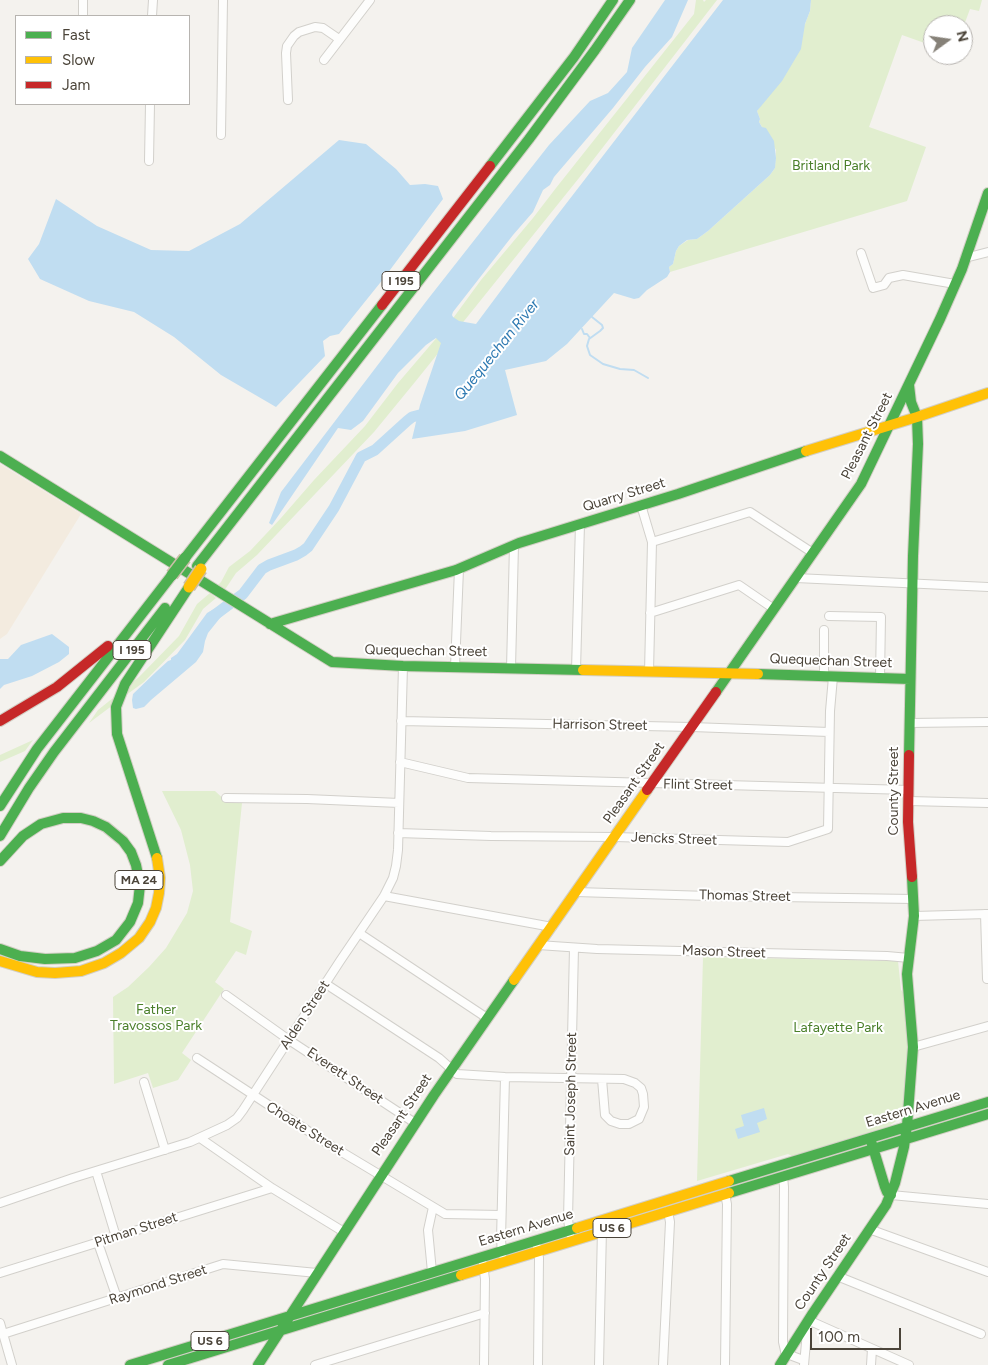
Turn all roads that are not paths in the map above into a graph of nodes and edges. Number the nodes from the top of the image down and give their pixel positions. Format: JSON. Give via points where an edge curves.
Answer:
{"nodes":[{"id":1,"x":83,"y":0,"type":"edge"},
{"id":2,"x":152,"y":0,"type":"edge"},
{"id":3,"x":223,"y":0,"type":"edge"},
{"id":4,"x":370,"y":0,"type":"edge"},
{"id":5,"x":613,"y":0,"type":"edge"},
{"id":6,"x":630,"y":0,"type":"edge"},
{"id":7,"x":640,"y":0,"type":"edge"},
{"id":8,"x":82,"y":15,"type":"edge"},
{"id":9,"x":152,"y":15,"type":"edge"},
{"id":10,"x":339,"y":40,"type":"junction"},
{"id":11,"x":324,"y":60,"type":"dead end"},
{"id":12,"x":582,"y":68,"type":"junction"},
{"id":13,"x":288,"y":100,"type":"dead end"},
{"id":14,"x":150,"y":105,"type":"edge"},
{"id":15,"x":221,"y":135,"type":"dead end"},
{"id":16,"x":149,"y":161,"type":"dead end"},
{"id":17,"x":988,"y":193,"type":"edge"},
{"id":18,"x":988,"y":252,"type":"edge"},
{"id":19,"x":861,"y":253,"type":"dead end"},
{"id":20,"x":966,"y":258,"type":"junction"},
{"id":21,"x":956,"y":284,"type":"junction"},
{"id":22,"x":909,"y":385,"type":"junction"},
{"id":23,"x":988,"y":393,"type":"edge"},
{"id":24,"x":917,"y":417,"type":"junction"},
{"id":25,"x":889,"y":425,"type":"junction"},
{"id":26,"x":0,"y":456,"type":"edge"},
{"id":27,"x":641,"y":505,"type":"junction"},
{"id":28,"x":580,"y":524,"type":"junction"},
{"id":29,"x":652,"y":542,"type":"junction"},
{"id":30,"x":514,"y":545,"type":"junction"},
{"id":31,"x":813,"y":553,"type":"junction"},
{"id":32,"x":459,"y":569,"type":"junction"},
{"id":33,"x":796,"y":578,"type":"junction"},
{"id":34,"x":912,"y":583,"type":"junction"},
{"id":35,"x":187,"y":585,"type":"junction"},
{"id":36,"x":988,"y":587,"type":"edge"},
{"id":37,"x":774,"y":609,"type":"junction"},
{"id":38,"x":650,"y":613,"type":"junction"},
{"id":39,"x":829,"y":616,"type":"dead end"},
{"id":40,"x":135,"y":622,"type":"junction"},
{"id":41,"x":270,"y":624,"type":"junction"},
{"id":42,"x":824,"y":630,"type":"dead end"},
{"id":43,"x":403,"y":666,"type":"junction"},
{"id":44,"x":455,"y":667,"type":"junction"},
{"id":45,"x":511,"y":668,"type":"junction"},
{"id":46,"x":576,"y":670,"type":"junction"},
{"id":47,"x":649,"y":672,"type":"junction"},
{"id":48,"x":729,"y":673,"type":"junction"},
{"id":49,"x":828,"y":676,"type":"junction"},
{"id":50,"x":880,"y":678,"type":"junction"},
{"id":51,"x":910,"y":679,"type":"junction"},
{"id":52,"x":1,"y":720,"type":"edge"},
{"id":53,"x":400,"y":721,"type":"junction"},
{"id":54,"x":988,"y":722,"type":"edge"},
{"id":55,"x":910,"y":723,"type":"junction"},
{"id":56,"x":692,"y":727,"type":"junction"},
{"id":57,"x":830,"y":732,"type":"junction"},
{"id":58,"x":400,"y":762,"type":"junction"},
{"id":59,"x":652,"y":784,"type":"junction"},
{"id":60,"x":828,"y":788,"type":"junction"},
{"id":61,"x":909,"y":796,"type":"junction"},
{"id":62,"x":226,"y":798,"type":"dead end"},
{"id":63,"x":399,"y":803,"type":"junction"},
{"id":64,"x":988,"y":803,"type":"edge"},
{"id":65,"x":0,"y":806,"type":"edge"},
{"id":66,"x":398,"y":833,"type":"junction"},
{"id":67,"x":0,"y":836,"type":"edge"},
{"id":68,"x":615,"y":837,"type":"junction"},
{"id":69,"x":0,"y":861,"type":"edge"},
{"id":70,"x":576,"y":892,"type":"junction"},
{"id":71,"x":384,"y":896,"type":"junction"},
{"id":72,"x":914,"y":899,"type":"junction"},
{"id":73,"x":986,"y":914,"type":"edge"},
{"id":74,"x":914,"y":916,"type":"junction"},
{"id":75,"x":552,"y":927,"type":"junction"},
{"id":76,"x":359,"y":933,"type":"junction"},
{"id":77,"x":538,"y":945,"type":"junction"},
{"id":78,"x":574,"y":948,"type":"junction"},
{"id":79,"x":0,"y":949,"type":"edge"},
{"id":80,"x":909,"y":958,"type":"junction"},
{"id":81,"x":0,"y":961,"type":"edge"},
{"id":82,"x":987,"y":978,"type":"dead end"},
{"id":83,"x":326,"y":984,"type":"junction"},
{"id":84,"x":226,"y":995,"type":"dead end"},
{"id":85,"x":487,"y":1018,"type":"junction"},
{"id":86,"x":988,"y":1026,"type":"edge"},
{"id":87,"x":289,"y":1040,"type":"junction"},
{"id":88,"x":913,"y":1047,"type":"junction"},
{"id":89,"x":197,"y":1058,"type":"dead end"},
{"id":90,"x":451,"y":1069,"type":"junction"},
{"id":91,"x":505,"y":1077,"type":"junction"},
{"id":92,"x":572,"y":1078,"type":"junction"},
{"id":93,"x":602,"y":1079,"type":"junction"},
{"id":94,"x":144,"y":1082,"type":"dead end"},
{"id":95,"x":252,"y":1095,"type":"junction"},
{"id":96,"x":988,"y":1102,"type":"edge"},
{"id":97,"x":988,"y":1114,"type":"edge"},
{"id":98,"x":415,"y":1123,"type":"junction"},
{"id":99,"x":908,"y":1126,"type":"junction"},
{"id":100,"x":200,"y":1138,"type":"junction"},
{"id":101,"x":906,"y":1138,"type":"junction"},
{"id":102,"x":871,"y":1143,"type":"junction"},
{"id":103,"x":165,"y":1150,"type":"junction"},
{"id":104,"x":96,"y":1172,"type":"junction"},
{"id":105,"x":381,"y":1175,"type":"junction"},
{"id":106,"x":783,"y":1176,"type":"junction"},
{"id":107,"x":272,"y":1188,"type":"junction"},
{"id":108,"x":725,"y":1194,"type":"junction"},
{"id":109,"x":891,"y":1195,"type":"junction"},
{"id":110,"x":0,"y":1203,"type":"edge"},
{"id":111,"x":988,"y":1204,"type":"edge"},
{"id":112,"x":433,"y":1207,"type":"junction"},
{"id":113,"x":668,"y":1211,"type":"junction"},
{"id":114,"x":501,"y":1215,"type":"junction"},
{"id":115,"x":602,"y":1226,"type":"junction"},
{"id":116,"x":869,"y":1229,"type":"junction"},
{"id":117,"x":344,"y":1232,"type":"junction"},
{"id":118,"x":570,"y":1236,"type":"junction"},
{"id":119,"x":116,"y":1237,"type":"junction"},
{"id":120,"x":98,"y":1243,"type":"junction"},
{"id":121,"x":537,"y":1246,"type":"junction"},
{"id":122,"x":503,"y":1256,"type":"junction"},
{"id":123,"x":483,"y":1262,"type":"junction"},
{"id":124,"x":432,"y":1272,"type":"junction"},
{"id":125,"x":988,"y":1272,"type":"edge"},
{"id":126,"x":0,"y":1273,"type":"edge"},
{"id":127,"x":317,"y":1273,"type":"junction"},
{"id":128,"x":838,"y":1276,"type":"junction"},
{"id":129,"x":117,"y":1298,"type":"junction"},
{"id":130,"x":485,"y":1313,"type":"junction"},
{"id":131,"x":289,"y":1316,"type":"junction"},
{"id":132,"x":808,"y":1320,"type":"junction"},
{"id":133,"x":0,"y":1323,"type":"edge"},
{"id":134,"x":280,"y":1331,"type":"junction"},
{"id":135,"x":3,"y":1334,"type":"junction"},
{"id":136,"x":981,"y":1334,"type":"dead end"},
{"id":137,"x":872,"y":1349,"type":"junction"},
{"id":138,"x":787,"y":1354,"type":"junction"},
{"id":139,"x":803,"y":1363,"type":"edge"},
{"id":140,"x":12,"y":1365,"type":"edge"},
{"id":141,"x":130,"y":1365,"type":"edge"},
{"id":142,"x":168,"y":1365,"type":"edge"},
{"id":143,"x":258,"y":1365,"type":"edge"},
{"id":144,"x":315,"y":1365,"type":"edge"},
{"id":145,"x":484,"y":1365,"type":"edge"},
{"id":146,"x":538,"y":1365,"type":"edge"},
{"id":147,"x":599,"y":1365,"type":"edge"},
{"id":148,"x":663,"y":1365,"type":"edge"},
{"id":149,"x":724,"y":1365,"type":"edge"},
{"id":150,"x":780,"y":1365,"type":"edge"},
{"id":151,"x":871,"y":1365,"type":"edge"},
{"id":152,"x":909,"y":1365,"type":"edge"}],
"edges":[{"from":1,"to":8,"type":"street"},
{"from":2,"to":9,"type":"street"},
{"from":3,"to":15,"type":"street"},
{"from":4,"to":10,"type":"street"},
{"from":5,"to":40,"type":"main road","number":"I 195","bridge":true,"via":[[547,92]]},
{"from":6,"to":12,"type":"main road","number":"I 195"},
{"from":7,"to":12,"type":"main road"},
{"from":10,"to":11,"type":"street"},
{"from":10,"to":13,"type":"street","via":[[323,28],[314,27],[294,36],[286,53]]},
{"from":12,"to":35,"type":"main road","number":"I 195","via":[[234,519]]},
{"from":14,"to":16,"type":"street"},
{"from":17,"to":20,"type":"main road","name":"Pleasant Street"},
{"from":18,"to":20,"type":"street"},
{"from":19,"to":21,"type":"street","via":[[873,288],[884,285],[889,278],[903,275]]},
{"from":20,"to":21,"type":"main road","name":"Pleasant Street"},
{"from":21,"to":22,"type":"main road","name":"Pleasant Street"},
{"from":22,"to":24,"type":"main road","name":"County Street"},
{"from":22,"to":25,"type":"main road","name":"Pleasant Street"},
{"from":23,"to":24,"type":"main road","name":"Quarry Street"},
{"from":24,"to":25,"type":"main road","name":"Quarry Street"},
{"from":24,"to":34,"type":"main road","name":"County Street"},
{"from":25,"to":27,"type":"main road","name":"Quarry Street"},
{"from":25,"to":31,"type":"main road","name":"Pleasant Street","via":[[861,484]]},
{"from":26,"to":41,"type":"main road","name":"Quequechan Street"},
{"from":27,"to":28,"type":"main road","name":"Quarry Street"},
{"from":27,"to":29,"type":"street"},
{"from":28,"to":30,"type":"main road","name":"Quarry Street"},
{"from":28,"to":46,"type":"street"},
{"from":29,"to":31,"type":"street","via":[[750,512]]},
{"from":29,"to":38,"type":"street"},
{"from":30,"to":32,"type":"main road","name":"Quarry Street"},
{"from":30,"to":45,"type":"street"},
{"from":31,"to":33,"type":"main road","name":"Pleasant Street"},
{"from":32,"to":41,"type":"main road","name":"Quarry Street"},
{"from":32,"to":44,"type":"street"},
{"from":33,"to":34,"type":"street"},
{"from":33,"to":37,"type":"main road","name":"Pleasant Street"},
{"from":34,"to":36,"type":"street"},
{"from":34,"to":51,"type":"main road","name":"County Street"},
{"from":35,"to":67,"type":"main road","number":"I 195","via":[[66,735]]},
{"from":35,"to":81,"type":"main road","via":[[125,684],[116,707],[117,734],[160,871],[160,893],[150,922],[139,938],[122,953],[87,969],[49,973]]},
{"from":37,"to":38,"type":"street","via":[[739,585]]},
{"from":37,"to":48,"type":"main road","name":"Pleasant Street"},
{"from":38,"to":47,"type":"street"},
{"from":39,"to":50,"type":"street","via":[[881,617]]},
{"from":40,"to":52,"type":"main road","via":[[74,676]]},
{"from":40,"to":65,"type":"main road","number":"I 195","via":[[39,746]]},
{"from":41,"to":43,"type":"main road","name":"Quequechan Street","via":[[332,662]]},
{"from":42,"to":49,"type":"street"},
{"from":43,"to":44,"type":"main road","name":"Quequechan Street"},
{"from":43,"to":53,"type":"street","name":"Alden Street"},
{"from":44,"to":45,"type":"main road","name":"Quequechan Street"},
{"from":45,"to":46,"type":"main road","name":"Quequechan Street"},
{"from":46,"to":47,"type":"main road","name":"Quequechan Street"},
{"from":47,"to":48,"type":"main road","name":"Quequechan Street"},
{"from":48,"to":49,"type":"main road","name":"Quequechan Street"},
{"from":48,"to":56,"type":"main road","name":"Pleasant Street"},
{"from":49,"to":50,"type":"main road","name":"Quequechan Street"},
{"from":49,"to":57,"type":"street"},
{"from":50,"to":51,"type":"main road","name":"Quequechan Street"},
{"from":51,"to":55,"type":"main road","name":"County Street"},
{"from":53,"to":56,"type":"street","name":"Harrison Street"},
{"from":53,"to":58,"type":"street","name":"Alden Street"},
{"from":54,"to":55,"type":"street"},
{"from":55,"to":61,"type":"main road","name":"County Street"},
{"from":56,"to":57,"type":"street","name":"Harrison Street"},
{"from":56,"to":59,"type":"main road","name":"Pleasant Street"},
{"from":57,"to":60,"type":"street"},
{"from":58,"to":59,"type":"street","name":"Flint Street","via":[[468,778]]},
{"from":58,"to":63,"type":"street","name":"Alden Street"},
{"from":59,"to":60,"type":"street","name":"Flint Street"},
{"from":59,"to":68,"type":"main road","name":"Pleasant Street"},
{"from":60,"to":61,"type":"street","name":"Flint Street"},
{"from":60,"to":68,"type":"street","name":"Jencks Street","via":[[828,828],[788,842]]},
{"from":61,"to":64,"type":"street","name":"Flint Street"},
{"from":61,"to":72,"type":"main road","name":"County Street"},
{"from":62,"to":63,"type":"street"},
{"from":63,"to":66,"type":"street","name":"Alden Street"},
{"from":66,"to":68,"type":"street","name":"Jencks Street"},
{"from":66,"to":71,"type":"street","name":"Alden Street","via":[[395,870]]},
{"from":68,"to":70,"type":"main road","name":"Pleasant Street"},
{"from":69,"to":79,"type":"main road","number":"MA 24","via":[[23,836],[41,824],[63,818],[81,818],[106,827],[123,841],[131,852],[140,885],[136,910],[126,929],[97,951],[53,960],[20,956]]},
{"from":70,"to":72,"type":"street","name":"Thomas Street"},
{"from":70,"to":75,"type":"main road","name":"Pleasant Street"},
{"from":71,"to":75,"type":"street"},
{"from":71,"to":76,"type":"street","name":"Alden Street"},
{"from":72,"to":74,"type":"main road","name":"County Street"},
{"from":73,"to":74,"type":"street"},
{"from":73,"to":82,"type":"street"},
{"from":74,"to":80,"type":"main road","name":"County Street"},
{"from":75,"to":77,"type":"main road","name":"Pleasant Street"},
{"from":76,"to":83,"type":"street","name":"Alden Street"},
{"from":76,"to":85,"type":"street"},
{"from":77,"to":78,"type":"street","name":"Mason Street"},
{"from":77,"to":85,"type":"main road","name":"Pleasant Street"},
{"from":78,"to":80,"type":"street","name":"Mason Street"},
{"from":78,"to":92,"type":"street","name":"Saint Joseph Street"},
{"from":80,"to":88,"type":"main road","name":"County Street","via":[[907,986]]},
{"from":83,"to":87,"type":"street","name":"Alden Street"},
{"from":83,"to":90,"type":"street"},
{"from":84,"to":87,"type":"street","name":"Everett Street"},
{"from":85,"to":90,"type":"main road","name":"Pleasant Street"},
{"from":86,"to":88,"type":"street"},
{"from":87,"to":95,"type":"street","name":"Alden Street"},
{"from":87,"to":98,"type":"street","name":"Everett Street"},
{"from":88,"to":99,"type":"main road","name":"County Street"},
{"from":89,"to":95,"type":"street","name":"Choate Street"},
{"from":90,"to":91,"type":"street","via":[[457,1074]]},
{"from":90,"to":98,"type":"main road","name":"Pleasant Street"},
{"from":91,"to":92,"type":"street"},
{"from":91,"to":114,"type":"street"},
{"from":92,"to":93,"type":"street"},
{"from":92,"to":118,"type":"street","name":"Saint Joseph Street"},
{"from":93,"to":93,"type":"street","via":[[605,1115],[620,1124],[638,1119],[644,1107],[641,1088],[624,1079]]},
{"from":94,"to":103,"type":"street"},
{"from":95,"to":100,"type":"street","name":"Alden Street","via":[[234,1120]]},
{"from":95,"to":105,"type":"street","name":"Choate Street"},
{"from":96,"to":99,"type":"main road","name":"Eastern Avenue","number":"US 6"},
{"from":97,"to":101,"type":"main road","name":"Eastern Avenue","number":"US 6"},
{"from":98,"to":105,"type":"main road","name":"Pleasant Street"},
{"from":99,"to":101,"type":"main road","name":"County Street"},
{"from":99,"to":102,"type":"main road","name":"Eastern Avenue","number":"US 6"},
{"from":100,"to":103,"type":"street","name":"Alden Street"},
{"from":100,"to":107,"type":"street"},
{"from":101,"to":102,"type":"main road","name":"Eastern Avenue","number":"US 6"},
{"from":101,"to":109,"type":"main road","name":"County Street"},
{"from":102,"to":106,"type":"main road","name":"Eastern Avenue","number":"US 6"},
{"from":102,"to":109,"type":"main road","via":[[884,1187]]},
{"from":102,"to":115,"type":"main road","name":"Eastern Avenue","number":"US 6"},
{"from":103,"to":104,"type":"street","name":"Alden Street"},
{"from":104,"to":110,"type":"street","name":"Alden Street"},
{"from":104,"to":119,"type":"street"},
{"from":105,"to":112,"type":"street","name":"Choate Street"},
{"from":105,"to":117,"type":"main road","name":"Pleasant Street"},
{"from":106,"to":108,"type":"main road","name":"Eastern Avenue","number":"US 6"},
{"from":106,"to":138,"type":"street","via":[[782,1340]]},
{"from":107,"to":117,"type":"street"},
{"from":107,"to":119,"type":"street","name":"Pitman Street"},
{"from":108,"to":113,"type":"main road","name":"Eastern Avenue","number":"US 6"},
{"from":108,"to":149,"type":"street"},
{"from":109,"to":111,"type":"street"},
{"from":109,"to":116,"type":"main road","name":"County Street"},
{"from":112,"to":114,"type":"street","name":"Choate Street","via":[[445,1214]]},
{"from":112,"to":124,"type":"street","via":[[428,1230]]},
{"from":113,"to":115,"type":"main road","name":"Eastern Avenue","number":"US 6"},
{"from":113,"to":148,"type":"street"},
{"from":114,"to":122,"type":"street"},
{"from":115,"to":118,"type":"main road","name":"Eastern Avenue","number":"US 6"},
{"from":115,"to":147,"type":"street"},
{"from":116,"to":125,"type":"street"},
{"from":116,"to":128,"type":"main road","name":"County Street"},
{"from":117,"to":127,"type":"main road","name":"Pleasant Street"},
{"from":118,"to":121,"type":"main road","name":"Eastern Avenue","number":"US 6"},
{"from":119,"to":120,"type":"street","name":"Pitman Street"},
{"from":120,"to":126,"type":"street","name":"Pitman Street"},
{"from":120,"to":129,"type":"street"},
{"from":121,"to":122,"type":"main road","name":"Eastern Avenue","number":"US 6"},
{"from":121,"to":146,"type":"street"},
{"from":122,"to":123,"type":"main road","name":"Eastern Avenue","number":"US 6"},
{"from":123,"to":124,"type":"main road","name":"Eastern Avenue","number":"US 6"},
{"from":123,"to":130,"type":"street"},
{"from":123,"to":134,"type":"main road","name":"Eastern Avenue","number":"US 6"},
{"from":124,"to":131,"type":"main road","name":"Eastern Avenue","number":"US 6"},
{"from":127,"to":129,"type":"street","name":"Raymond Street","via":[[224,1264]]},
{"from":127,"to":131,"type":"main road","name":"Pleasant Street"},
{"from":128,"to":132,"type":"main road","name":"County Street"},
{"from":128,"to":136,"type":"street"},
{"from":129,"to":135,"type":"street","name":"Raymond Street"},
{"from":130,"to":144,"type":"street"},
{"from":130,"to":145,"type":"street"},
{"from":131,"to":134,"type":"main road","name":"Pleasant Street"},
{"from":131,"to":141,"type":"main road","name":"Eastern Avenue","number":"US 6"},
{"from":132,"to":137,"type":"street"},
{"from":132,"to":138,"type":"main road","name":"County Street"},
{"from":132,"to":139,"type":"street"},
{"from":133,"to":135,"type":"street"},
{"from":134,"to":142,"type":"main road","name":"Eastern Avenue","number":"US 6"},
{"from":134,"to":143,"type":"main road","name":"Pleasant Street"},
{"from":135,"to":140,"type":"street"},
{"from":137,"to":151,"type":"street"},
{"from":137,"to":152,"type":"street"},
{"from":138,"to":139,"type":"street"},
{"from":138,"to":150,"type":"main road","name":"County Street"}]}
